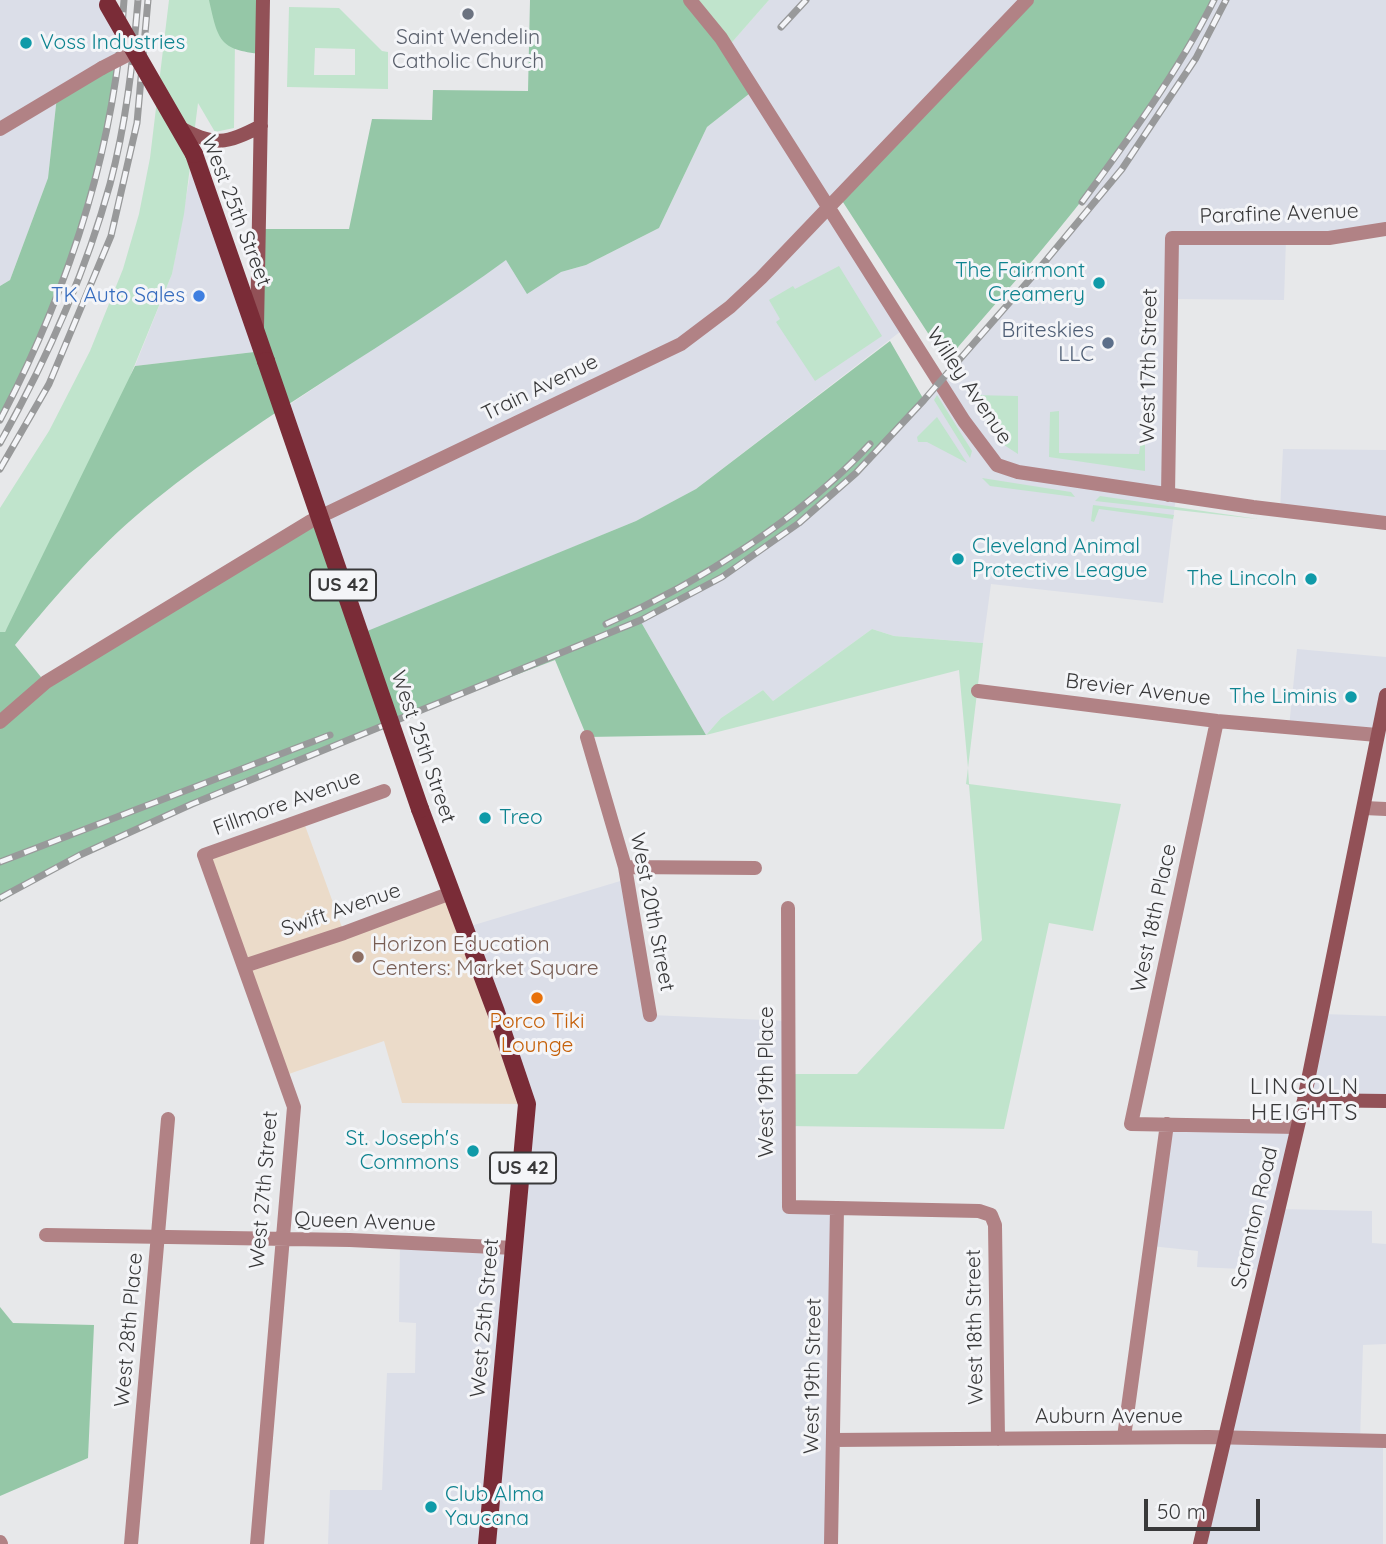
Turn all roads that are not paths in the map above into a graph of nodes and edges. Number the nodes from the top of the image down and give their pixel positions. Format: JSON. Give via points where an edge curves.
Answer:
{"nodes":[{"id":1,"x":263,"y":0,"type":"edge"},
{"id":2,"x":690,"y":0,"type":"edge"},
{"id":3,"x":1027,"y":0,"type":"edge"},
{"id":4,"x":107,"y":2,"type":"edge"},
{"id":5,"x":135,"y":51,"type":"junction"},
{"id":6,"x":261,"y":126,"type":"junction"},
{"id":7,"x":178,"y":127,"type":"junction"},
{"id":8,"x":0,"y":130,"type":"edge"},
{"id":9,"x":828,"y":206,"type":"junction"},
{"id":10,"x":1386,"y":229,"type":"edge"},
{"id":11,"x":1172,"y":238,"type":"joint"},
{"id":12,"x":257,"y":332,"type":"junction"},
{"id":13,"x":1168,"y":495,"type":"junction"},
{"id":14,"x":1386,"y":523,"type":"edge"},
{"id":15,"x":978,"y":691,"type":"dead end"},
{"id":16,"x":1386,"y":695,"type":"edge"},
{"id":17,"x":1217,"y":721,"type":"junction"},
{"id":18,"x":0,"y":722,"type":"edge"},
{"id":19,"x":1377,"y":735,"type":"junction"},
{"id":20,"x":587,"y":737,"type":"dead end"},
{"id":21,"x":384,"y":791,"type":"dead end"},
{"id":22,"x":1364,"y":808,"type":"junction"},
{"id":23,"x":1386,"y":809,"type":"edge"},
{"id":24,"x":204,"y":855,"type":"joint"},
{"id":25,"x":625,"y":867,"type":"junction"},
{"id":26,"x":755,"y":868,"type":"dead end"},
{"id":27,"x":451,"y":893,"type":"junction"},
{"id":28,"x":788,"y":908,"type":"dead end"},
{"id":29,"x":244,"y":966,"type":"junction"},
{"id":30,"x":650,"y":1015,"type":"dead end"},
{"id":31,"x":1304,"y":1100,"type":"junction"},
{"id":32,"x":1386,"y":1101,"type":"edge"},
{"id":33,"x":168,"y":1119,"type":"dead end"},
{"id":34,"x":1167,"y":1124,"type":"junction"},
{"id":35,"x":1297,"y":1127,"type":"junction"},
{"id":36,"x":837,"y":1208,"type":"junction"},
{"id":37,"x":46,"y":1236,"type":"dead end"},
{"id":38,"x":158,"y":1238,"type":"junction"},
{"id":39,"x":281,"y":1240,"type":"junction"},
{"id":40,"x":514,"y":1248,"type":"junction"},
{"id":41,"x":1124,"y":1437,"type":"junction"},
{"id":42,"x":1225,"y":1437,"type":"junction"},
{"id":43,"x":998,"y":1439,"type":"junction"},
{"id":44,"x":833,"y":1440,"type":"junction"},
{"id":45,"x":1386,"y":1440,"type":"edge"},
{"id":46,"x":131,"y":1544,"type":"edge"},
{"id":47,"x":257,"y":1544,"type":"edge"},
{"id":48,"x":486,"y":1544,"type":"edge"},
{"id":49,"x":831,"y":1544,"type":"edge"},
{"id":50,"x":1200,"y":1544,"type":"edge"}],
"edges":[{"from":1,"to":6,"type":"street"},
{"from":2,"to":9,"type":"street","name":"Willey Avenue","via":[[722,38]]},
{"from":3,"to":9,"type":"street","name":"Train Avenue"},
{"from":4,"to":5,"type":"main road","name":"West 25th Street","number":"US 42","bridge":true},
{"from":5,"to":7,"type":"main road","name":"West 25th Street","number":"US 42","bridge":true},
{"from":5,"to":8,"type":"street","bridge":true},
{"from":6,"to":7,"type":"street","via":[[229,141],[210,142]]},
{"from":6,"to":12,"type":"street"},
{"from":7,"to":12,"type":"main road","name":"West 25th Street","number":"US 42","bridge":true,"via":[[194,154]]},
{"from":9,"to":13,"type":"street","name":"Willey Avenue","via":[[964,421],[997,465]]},
{"from":9,"to":18,"type":"street","name":"Train Avenue","via":[[761,278],[681,344],[311,521],[46,682]]},
{"from":10,"to":11,"type":"street","name":"Parafine Avenue","via":[[1329,238]]},
{"from":11,"to":13,"type":"street","name":"West 17th Street"},
{"from":12,"to":27,"type":"main road","name":"West 25th Street","number":"US 42","bridge":true},
{"from":13,"to":14,"type":"street","name":"Willey Avenue"},
{"from":15,"to":17,"type":"street","name":"Brevier Avenue"},
{"from":16,"to":19,"type":"street","name":"Scranton Road"},
{"from":17,"to":19,"type":"street","name":"Brevier Avenue"},
{"from":17,"to":34,"type":"street","name":"West 18th Place","via":[[1132,1124]]},
{"from":19,"to":22,"type":"street","name":"Scranton Road"},
{"from":20,"to":25,"type":"street","name":"West 20th Street"},
{"from":21,"to":24,"type":"street","name":"Fillmore Avenue"},
{"from":22,"to":23,"type":"street"},
{"from":22,"to":31,"type":"street","name":"Scranton Road"},
{"from":24,"to":29,"type":"street","name":"West 27th Street"},
{"from":25,"to":26,"type":"street"},
{"from":25,"to":30,"type":"street","name":"West 20th Street"},
{"from":27,"to":29,"type":"street","name":"Swift Avenue"},
{"from":27,"to":40,"type":"main road","name":"West 25th Street","number":"US 42","via":[[527,1104]]},
{"from":28,"to":36,"type":"street","name":"West 19th Place","via":[[789,1207]]},
{"from":29,"to":39,"type":"street","name":"West 27th Street","via":[[294,1107]]},
{"from":31,"to":32,"type":"street"},
{"from":31,"to":35,"type":"street","name":"Scranton Road"},
{"from":33,"to":38,"type":"street","name":"West 28th Place"},
{"from":34,"to":35,"type":"street"},
{"from":34,"to":41,"type":"street"},
{"from":35,"to":42,"type":"street","name":"Scranton Road"},
{"from":36,"to":43,"type":"street","name":"West 18th Street","via":[[991,1214],[995,1225]]},
{"from":36,"to":44,"type":"street","name":"West 19th Street"},
{"from":37,"to":38,"type":"street","name":"Queen Avenue"},
{"from":38,"to":39,"type":"street","name":"Queen Avenue"},
{"from":38,"to":46,"type":"street","name":"West 28th Place"},
{"from":39,"to":40,"type":"street","name":"Queen Avenue"},
{"from":39,"to":47,"type":"street","name":"West 27th Street"},
{"from":40,"to":48,"type":"main road","name":"West 25th Street","number":"US 42"},
{"from":41,"to":42,"type":"street","name":"Auburn Avenue"},
{"from":41,"to":43,"type":"street","name":"Auburn Avenue"},
{"from":42,"to":45,"type":"street","name":"Auburn Avenue"},
{"from":42,"to":50,"type":"street","name":"Scranton Road"},
{"from":43,"to":44,"type":"street","name":"Auburn Avenue"},
{"from":44,"to":49,"type":"street","name":"West 19th Street"}]}
